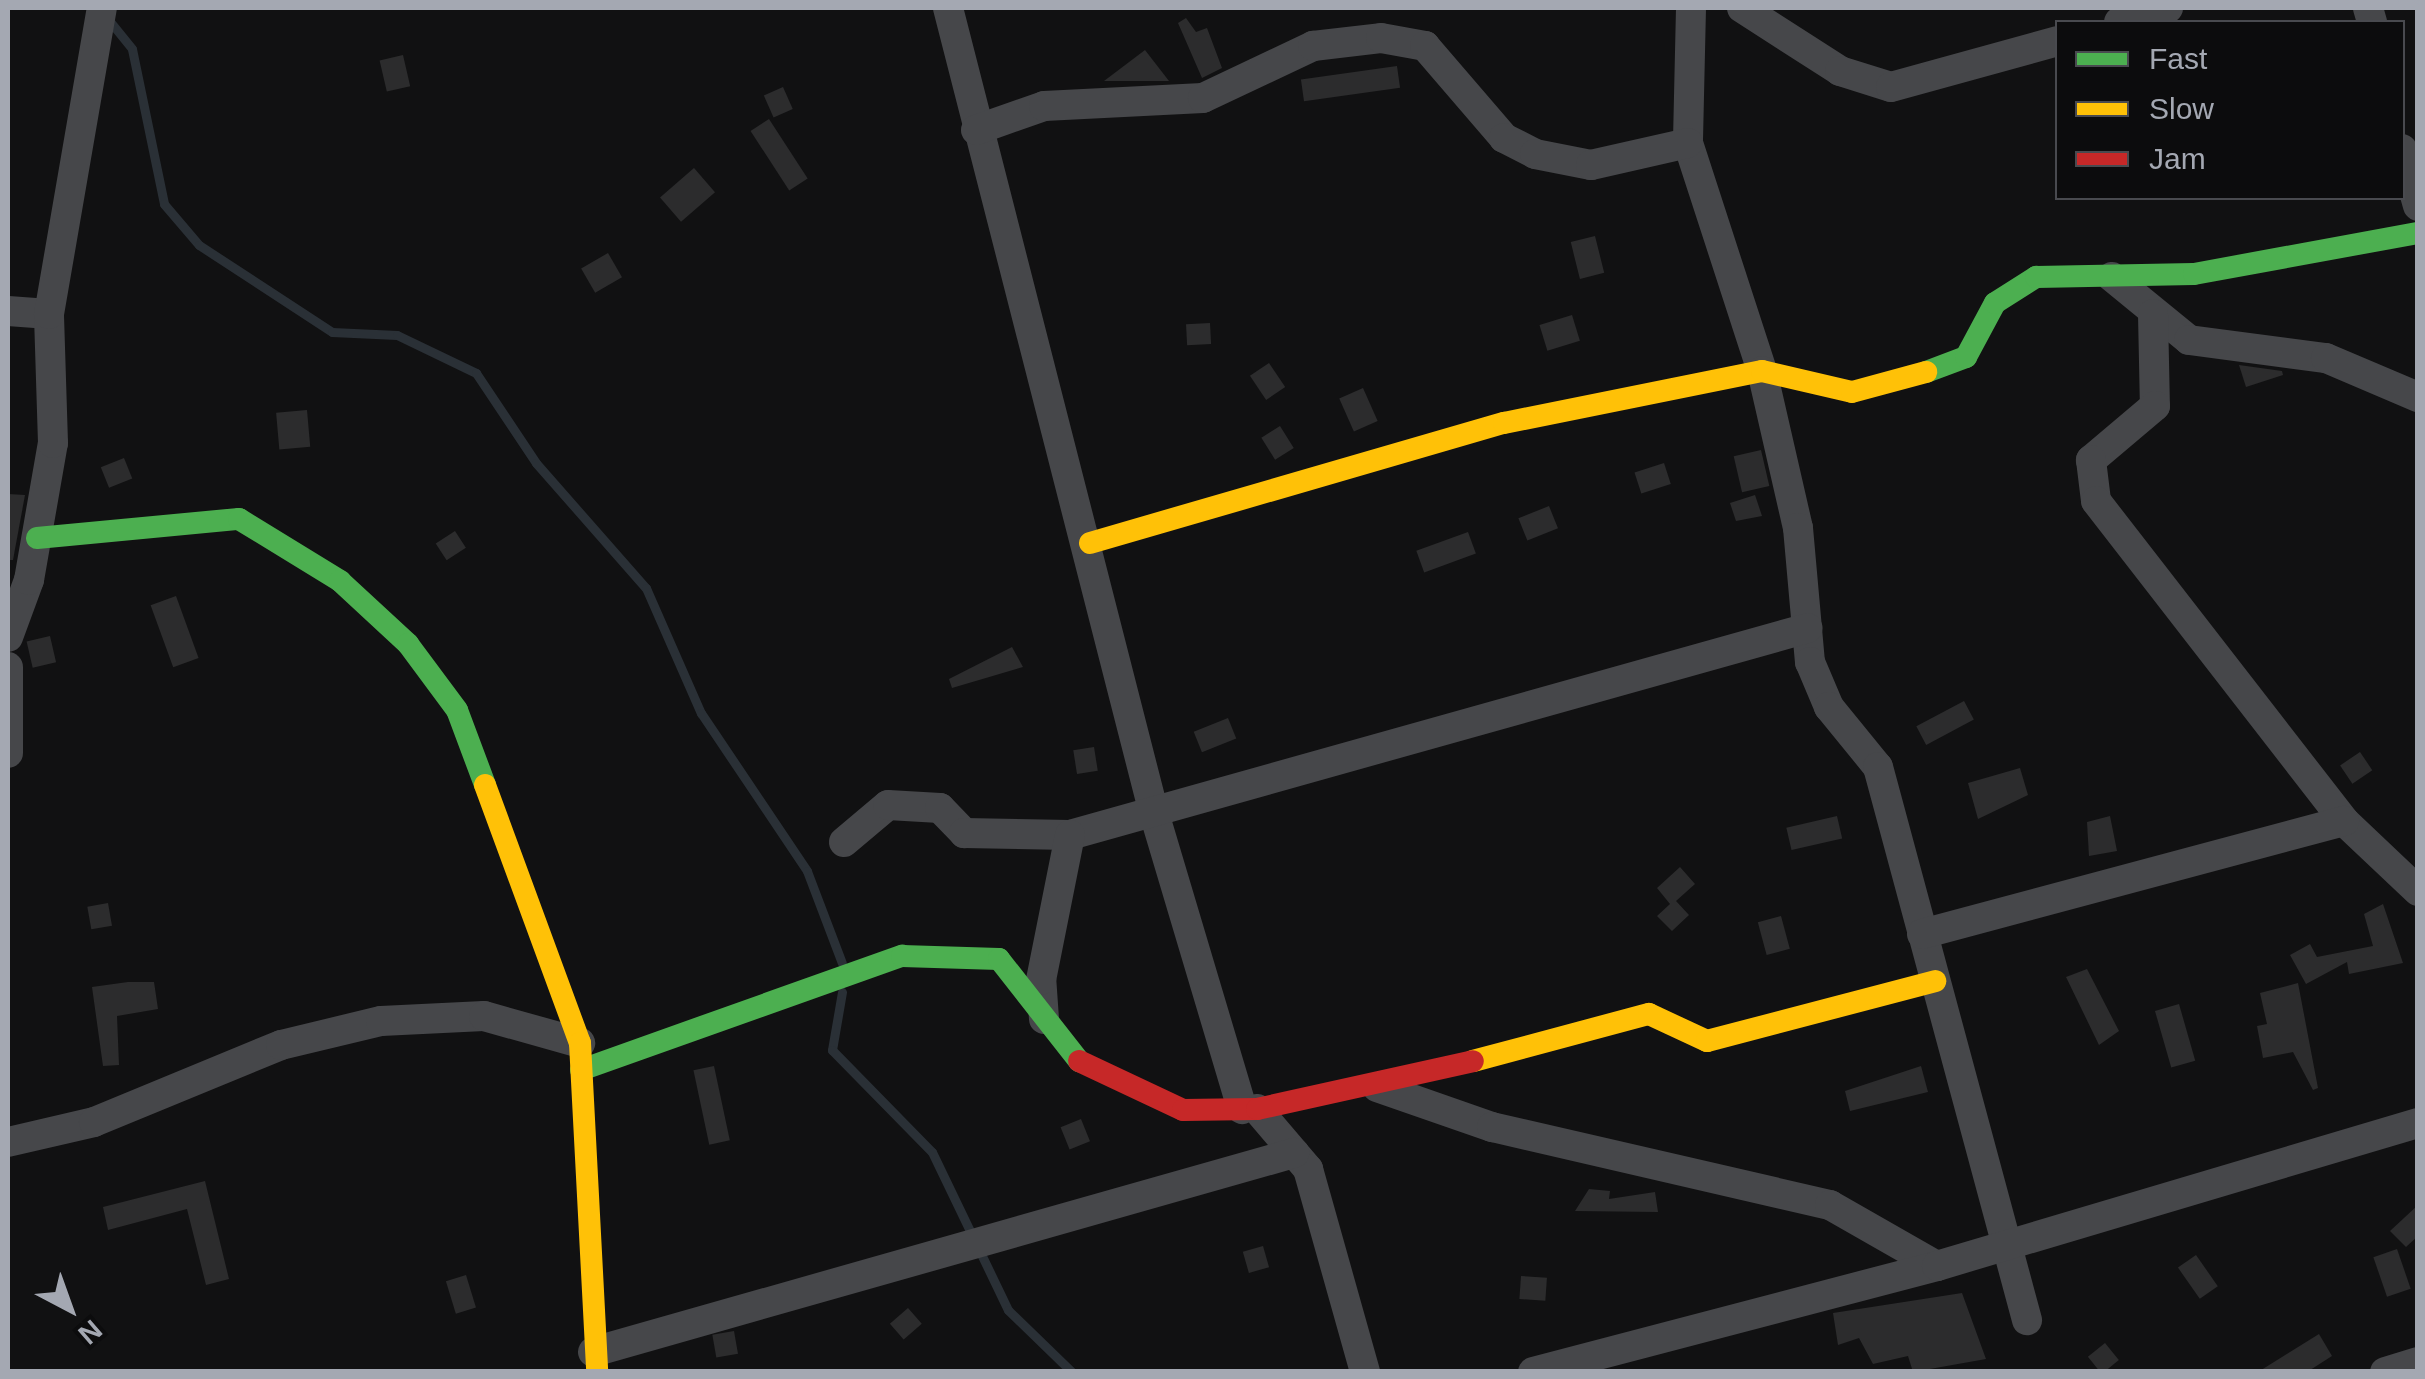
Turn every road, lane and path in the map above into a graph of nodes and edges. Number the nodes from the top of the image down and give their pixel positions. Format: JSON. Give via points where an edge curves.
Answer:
{"nodes":[{"id":1,"x":102,"y":8,"type":"edge"},
{"id":2,"x":948,"y":8,"type":"edge"},
{"id":3,"x":1690,"y":8,"type":"edge"},
{"id":4,"x":1742,"y":8,"type":"edge"},
{"id":5,"x":2168,"y":8,"type":"edge"},
{"id":6,"x":2126,"y":20,"type":"edge"},
{"id":7,"x":2055,"y":42,"type":"edge"},
{"id":8,"x":976,"y":130,"type":"junction"},
{"id":9,"x":1688,"y":143,"type":"junction"},
{"id":10,"x":2405,"y":160,"type":"edge"},
{"id":11,"x":2418,"y":206,"type":"edge"},
{"id":12,"x":2418,"y":233,"type":"edge"},
{"id":13,"x":2112,"y":277,"type":"junction"},
{"id":14,"x":8,"y":311,"type":"edge"},
{"id":15,"x":49,"y":314,"type":"junction"},
{"id":16,"x":2153,"y":314,"type":"junction"},
{"id":17,"x":1762,"y":371,"type":"junction"},
{"id":18,"x":2418,"y":397,"type":"edge"},
{"id":19,"x":36,"y":538,"type":"junction"},
{"id":20,"x":1090,"y":543,"type":"junction"},
{"id":21,"x":1808,"y":628,"type":"junction"},
{"id":22,"x":8,"y":637,"type":"edge"},
{"id":23,"x":8,"y":668,"type":"edge"},
{"id":24,"x":8,"y":753,"type":"edge"},
{"id":25,"x":1154,"y":813,"type":"junction"},
{"id":26,"x":2344,"y":821,"type":"junction"},
{"id":27,"x":1070,"y":835,"type":"junction"},
{"id":28,"x":844,"y":842,"type":"dead end"},
{"id":29,"x":2418,"y":891,"type":"edge"},
{"id":30,"x":1922,"y":934,"type":"junction"},
{"id":31,"x":1935,"y":980,"type":"junction"},
{"id":32,"x":1044,"y":1029,"type":"junction"},
{"id":33,"x":581,"y":1057,"type":"junction"},
{"id":34,"x":1376,"y":1087,"type":"junction"},
{"id":35,"x":1250,"y":1109,"type":"junction"},
{"id":36,"x":2418,"y":1124,"type":"edge"},
{"id":37,"x":8,"y":1142,"type":"edge"},
{"id":38,"x":1294,"y":1152,"type":"junction"},
{"id":39,"x":2005,"y":1243,"type":"junction"},
{"id":40,"x":1937,"y":1266,"type":"junction"},
{"id":41,"x":2027,"y":1320,"type":"dead end"},
{"id":42,"x":595,"y":1362,"type":"edge"},
{"id":43,"x":2418,"y":1362,"type":"edge"},
{"id":44,"x":1366,"y":1372,"type":"edge"},
{"id":45,"x":1533,"y":1372,"type":"edge"},
{"id":46,"x":2384,"y":1372,"type":"edge"}],
"edges":[{"from":1,"to":15,"type":"street"},
{"from":2,"to":8,"type":"street"},
{"from":3,"to":9,"type":"street"},
{"from":4,"to":7,"type":"street","via":[[1840,71],[1890,87]]},
{"from":5,"to":6,"type":"street"},
{"from":8,"to":9,"type":"street","via":[[1044,106],[1202,98],[1313,46],[1381,38],[1425,46],[1504,138],[1536,154],[1591,165]]},
{"from":8,"to":20,"type":"street"},
{"from":9,"to":17,"type":"street"},
{"from":10,"to":11,"type":"street"},
{"from":12,"to":13,"type":"street","via":[[2194,274]]},
{"from":13,"to":16,"type":"street"},
{"from":13,"to":17,"type":"street","via":[[2023,282],[1995,303],[1966,357],[1889,386],[1852,392]]},
{"from":14,"to":15,"type":"street"},
{"from":15,"to":19,"type":"street","via":[[53,443]]},
{"from":16,"to":18,"type":"street","via":[[2189,340],[2326,358]]},
{"from":16,"to":26,"type":"street","via":[[2156,406],[2091,460],[2096,501]]},
{"from":17,"to":20,"type":"street","via":[[1504,423]]},
{"from":17,"to":21,"type":"street","via":[[1798,528]]},
{"from":19,"to":22,"type":"street"},
{"from":19,"to":33,"type":"street","via":[[239,519],[340,581],[408,644],[457,710]]},
{"from":20,"to":25,"type":"street"},
{"from":21,"to":25,"type":"street"},
{"from":21,"to":30,"type":"street","via":[[1810,662],[1829,707],[1878,767]]},
{"from":23,"to":24,"type":"street"},
{"from":25,"to":27,"type":"street"},
{"from":25,"to":35,"type":"street"},
{"from":26,"to":29,"type":"street"},
{"from":26,"to":30,"type":"street"},
{"from":27,"to":28,"type":"street","via":[[964,833],[940,808],[888,804]]},
{"from":27,"to":32,"type":"street","via":[[1041,980]]},
{"from":30,"to":31,"type":"street"},
{"from":31,"to":34,"type":"street","via":[[1708,1041],[1649,1014],[1631,1017]]},
{"from":31,"to":39,"type":"street"},
{"from":32,"to":33,"type":"street","via":[[999,959],[902,956]]},
{"from":32,"to":35,"type":"street","via":[[1076,1059],[1183,1110]]},
{"from":33,"to":37,"type":"street","via":[[484,1016],[381,1021],[281,1045],[94,1122]]},
{"from":33,"to":42,"type":"street"},
{"from":34,"to":35,"type":"street"},
{"from":34,"to":40,"type":"street","via":[[1492,1128],[1830,1204]]},
{"from":35,"to":38,"type":"street"},
{"from":36,"to":39,"type":"street"},
{"from":38,"to":42,"type":"street"},
{"from":38,"to":44,"type":"street","via":[[1308,1169]]},
{"from":39,"to":40,"type":"street"},
{"from":39,"to":41,"type":"street"},
{"from":40,"to":45,"type":"street"},
{"from":43,"to":46,"type":"street"}]}
